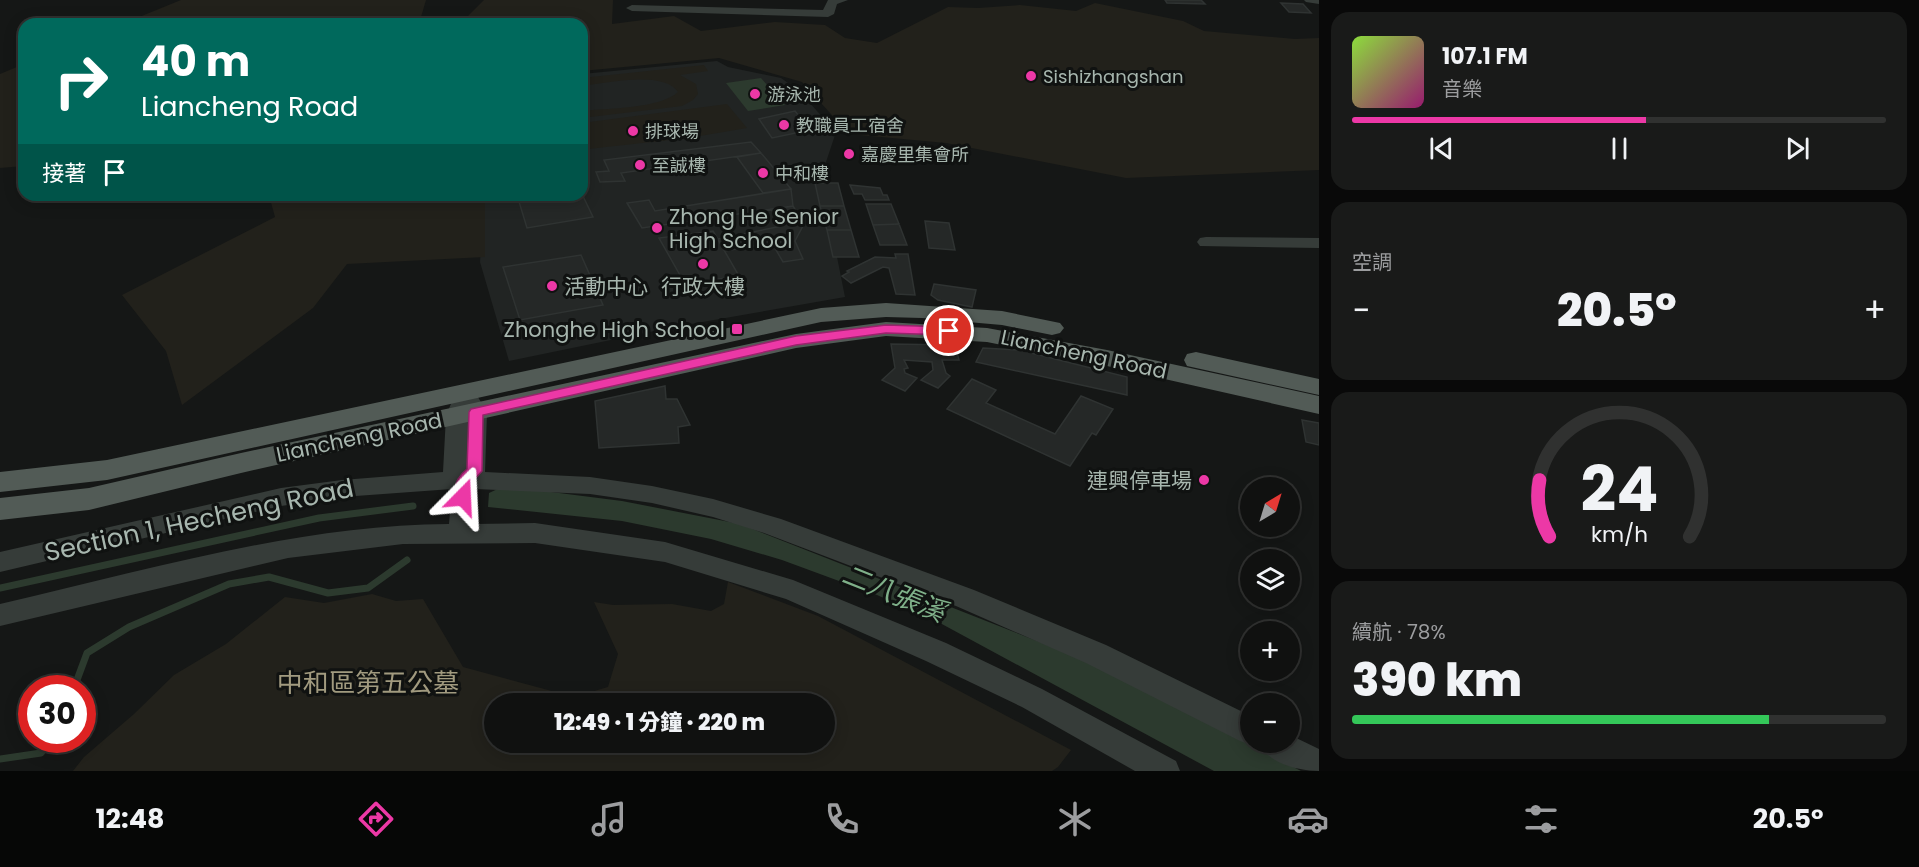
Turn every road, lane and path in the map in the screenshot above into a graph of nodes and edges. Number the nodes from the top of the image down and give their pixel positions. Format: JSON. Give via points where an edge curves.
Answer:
{"nodes":[{"id":1,"x":842,"y":0,"type":"edge"},
{"id":2,"x":1310,"y":0,"type":"edge"},
{"id":3,"x":1319,"y":1,"type":"edge"},
{"id":4,"x":632,"y":8,"type":"dead end"},
{"id":5,"x":1206,"y":242,"type":"dead end"},
{"id":6,"x":1319,"y":243,"type":"edge"},
{"id":7,"x":1319,"y":387,"type":"edge"},
{"id":8,"x":1319,"y":405,"type":"edge"},
{"id":9,"x":466,"y":407,"type":"junction"},
{"id":10,"x":464,"y":480,"type":"junction"},
{"id":11,"x":0,"y":482,"type":"edge"},
{"id":12,"x":0,"y":509,"type":"edge"},
{"id":13,"x":461,"y":532,"type":"junction"},
{"id":14,"x":0,"y":561,"type":"edge"},
{"id":15,"x":0,"y":615,"type":"edge"},
{"id":16,"x":1240,"y":726,"type":"edge"},
{"id":17,"x":1295,"y":753,"type":"edge"},
{"id":18,"x":1319,"y":765,"type":"edge"},
{"id":19,"x":1165,"y":771,"type":"edge"}],
"edges":[{"from":1,"to":4,"type":"street","via":[[832,2],[828,14]]},
{"from":2,"to":3,"type":"street"},
{"from":5,"to":6,"type":"street"},
{"from":7,"to":9,"type":"main road","name":"Liancheng Road","via":[[1002,318],[886,310],[821,315]]},
{"from":8,"to":9,"type":"main road","name":"Liancheng Road","via":[[1022,340],[949,331],[886,329],[796,340]]},
{"from":9,"to":10,"type":"street","via":[[453,470]]},
{"from":9,"to":11,"type":"main road","name":"Liancheng Road","via":[[107,470]]},
{"from":9,"to":12,"type":"main road","name":"Liancheng Road","via":[[89,499]]},
{"from":10,"to":13,"type":"street"},
{"from":10,"to":14,"type":"street","name":"Section 1, Hecheng Road","via":[[327,489],[280,497]]},
{"from":10,"to":16,"type":"street","name":"Section 1, Hecheng Road","via":[[589,486],[742,515],[976,603],[1096,654]]},
{"from":13,"to":15,"type":"street","name":"Section 1, Hecheng Road","via":[[403,534],[288,548]]},
{"from":13,"to":19,"type":"street","name":"Section 1, Hecheng Road","via":[[535,533],[665,552],[793,591],[1032,698]]},
{"from":17,"to":18,"type":"street"}]}
